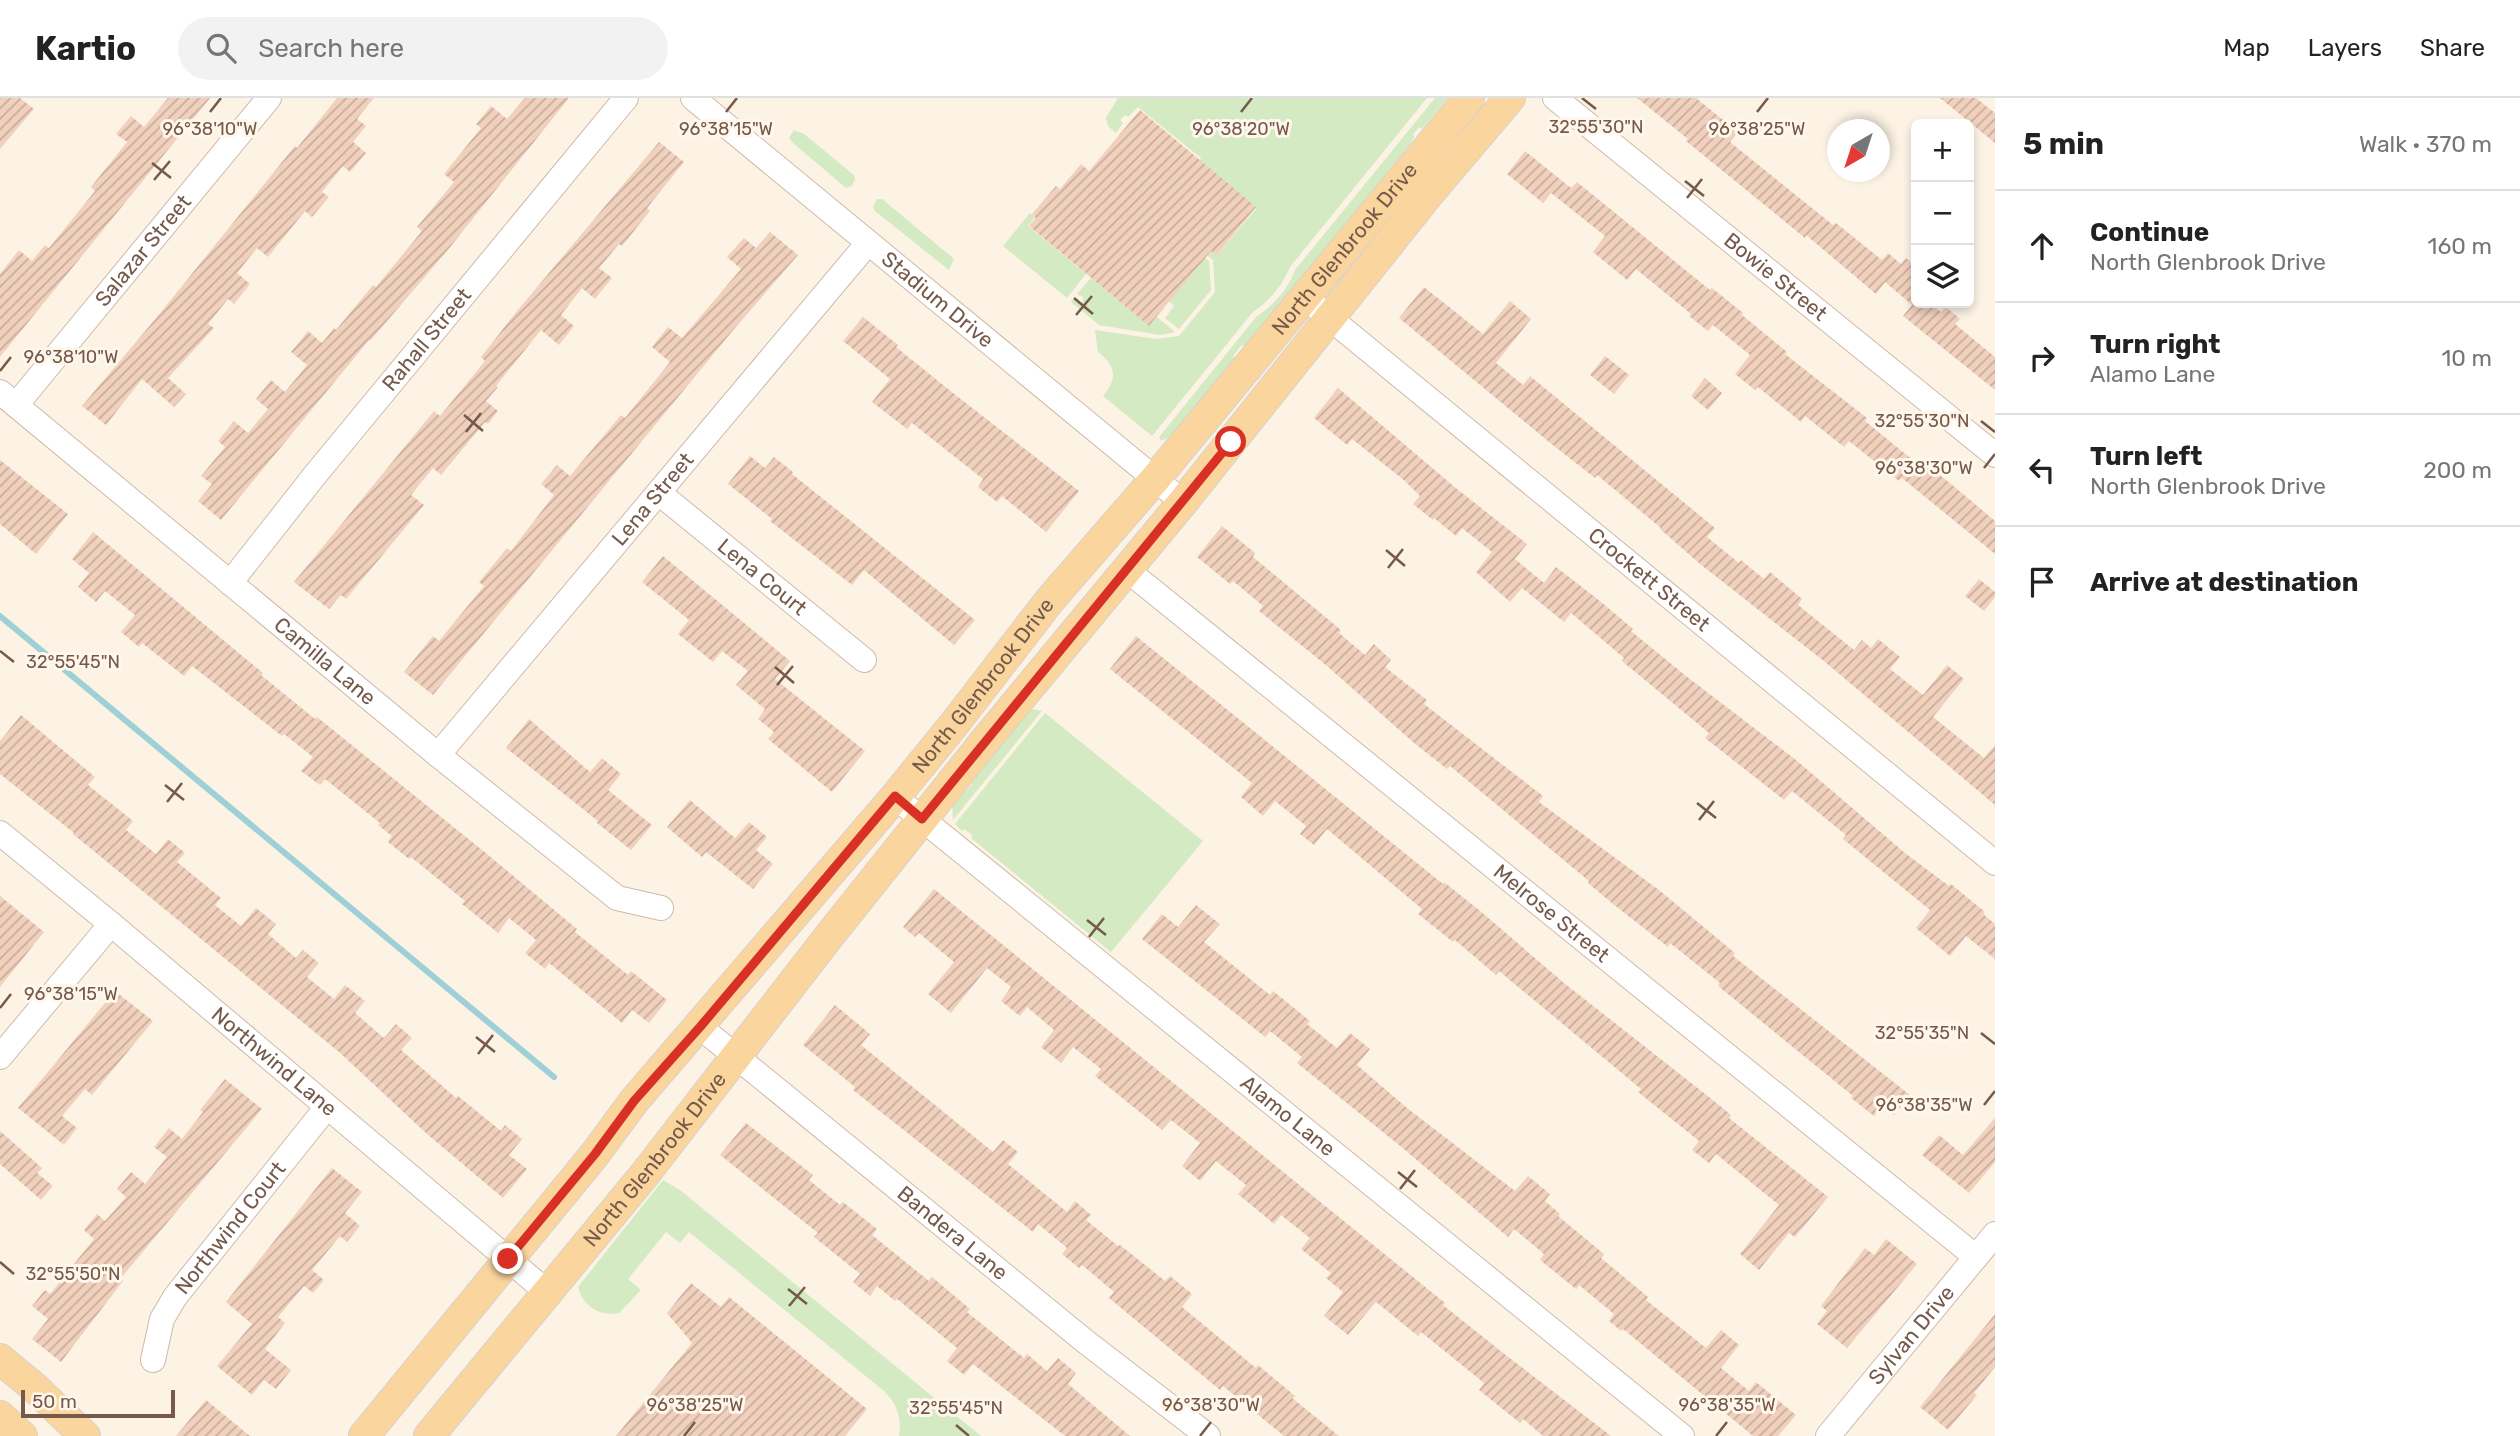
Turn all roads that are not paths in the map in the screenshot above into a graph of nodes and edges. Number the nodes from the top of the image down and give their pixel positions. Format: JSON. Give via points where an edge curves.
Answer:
{"nodes":[{"id":1,"x":269,"y":98,"type":"edge"},
{"id":2,"x":626,"y":98,"type":"edge"},
{"id":3,"x":693,"y":98,"type":"edge"},
{"id":4,"x":1469,"y":98,"type":"edge"},
{"id":5,"x":1510,"y":98,"type":"edge"},
{"id":6,"x":1555,"y":98,"type":"edge"},
{"id":7,"x":868,"y":243,"type":"junction"},
{"id":8,"x":1304,"y":297,"type":"junction"},
{"id":9,"x":1329,"y":318,"type":"junction"},
{"id":10,"x":8,"y":398,"type":"edge"},
{"id":11,"x":1995,"y":455,"type":"edge"},
{"id":12,"x":1155,"y":479,"type":"junction"},
{"id":13,"x":659,"y":493,"type":"junction"},
{"id":14,"x":1183,"y":502,"type":"junction"},
{"id":15,"x":1127,"y":570,"type":"junction"},
{"id":16,"x":230,"y":583,"type":"junction"},
{"id":17,"x":864,"y":660,"type":"dead end"},
{"id":18,"x":438,"y":755,"type":"junction"},
{"id":19,"x":895,"y":796,"type":"junction"},
{"id":20,"x":922,"y":819,"type":"junction"},
{"id":21,"x":0,"y":833,"type":"edge"},
{"id":22,"x":1995,"y":863,"type":"edge"},
{"id":23,"x":661,"y":908,"type":"dead end"},
{"id":24,"x":111,"y":924,"type":"junction"},
{"id":25,"x":700,"y":1027,"type":"junction"},
{"id":26,"x":737,"y":1056,"type":"junction"},
{"id":27,"x":0,"y":1058,"type":"edge"},
{"id":28,"x":327,"y":1107,"type":"junction"},
{"id":29,"x":1995,"y":1234,"type":"edge"},
{"id":30,"x":1976,"y":1257,"type":"junction"},
{"id":31,"x":508,"y":1259,"type":"junction"},
{"id":32,"x":547,"y":1292,"type":"junction"},
{"id":33,"x":0,"y":1359,"type":"edge"},
{"id":34,"x":153,"y":1360,"type":"dead end"},
{"id":35,"x":0,"y":1416,"type":"edge"},
{"id":36,"x":22,"y":1436,"type":"edge"},
{"id":37,"x":85,"y":1436,"type":"edge"},
{"id":38,"x":364,"y":1436,"type":"edge"},
{"id":39,"x":429,"y":1436,"type":"edge"},
{"id":40,"x":1208,"y":1436,"type":"edge"},
{"id":41,"x":1682,"y":1436,"type":"edge"},
{"id":42,"x":1828,"y":1436,"type":"edge"}],
"edges":[{"from":1,"to":10,"type":"street","name":"Salazar Street"},
{"from":2,"to":16,"type":"street","name":"Rahall Street"},
{"from":3,"to":7,"type":"street","name":"Stadium Drive"},
{"from":4,"to":8,"type":"main road","name":"North Glenbrook Drive"},
{"from":5,"to":9,"type":"main road","name":"North Glenbrook Drive"},
{"from":6,"to":11,"type":"street","name":"Bowie Street"},
{"from":7,"to":12,"type":"street","name":"Stadium Drive"},
{"from":7,"to":13,"type":"street","name":"Lena Street"},
{"from":8,"to":9,"type":"street","name":"Crockett Street"},
{"from":8,"to":12,"type":"main road","name":"North Glenbrook Drive"},
{"from":9,"to":14,"type":"main road","name":"North Glenbrook Drive"},
{"from":9,"to":22,"type":"street","name":"Crockett Street"},
{"from":10,"to":16,"type":"street","name":"Camilla Lane"},
{"from":12,"to":14,"type":"street","name":"Stadium Drive"},
{"from":12,"to":19,"type":"main road","name":"North Glenbrook Drive","via":[[1051,600]]},
{"from":13,"to":17,"type":"street","name":"Lena Court"},
{"from":13,"to":18,"type":"street","name":"Lena Street"},
{"from":14,"to":15,"type":"main road","name":"North Glenbrook Drive"},
{"from":15,"to":20,"type":"main road","name":"North Glenbrook Drive"},
{"from":15,"to":30,"type":"street","name":"Melrose Street"},
{"from":16,"to":18,"type":"street","name":"Camilla Lane"},
{"from":18,"to":23,"type":"street","name":"Camilla Lane","via":[[617,898]]},
{"from":19,"to":20,"type":"street","name":"Alamo Lane"},
{"from":19,"to":25,"type":"main road","name":"North Glenbrook Drive"},
{"from":20,"to":26,"type":"main road","name":"North Glenbrook Drive"},
{"from":20,"to":41,"type":"street","name":"Alamo Lane"},
{"from":21,"to":24,"type":"street","name":"Northwind Lane"},
{"from":24,"to":27,"type":"street"},
{"from":24,"to":28,"type":"street","name":"Northwind Lane"},
{"from":25,"to":26,"type":"street","name":"Bandera Lane"},
{"from":25,"to":31,"type":"main road","name":"North Glenbrook Drive","via":[[634,1101]]},
{"from":26,"to":32,"type":"main road","name":"North Glenbrook Drive"},
{"from":26,"to":40,"type":"street","name":"Bandera Lane"},
{"from":28,"to":31,"type":"street","name":"Northwind Lane"},
{"from":28,"to":34,"type":"street","name":"Northwind Court","via":[[175,1297],[162,1319]]},
{"from":29,"to":30,"type":"street","name":"Sylvan Drive"},
{"from":30,"to":42,"type":"street","name":"Sylvan Drive"},
{"from":31,"to":32,"type":"street","name":"Northwind Lane"},
{"from":31,"to":38,"type":"main road","name":"North Glenbrook Drive"},
{"from":32,"to":39,"type":"main road","name":"North Glenbrook Drive"},
{"from":33,"to":37,"type":"main road"},
{"from":35,"to":36,"type":"main road"}]}
